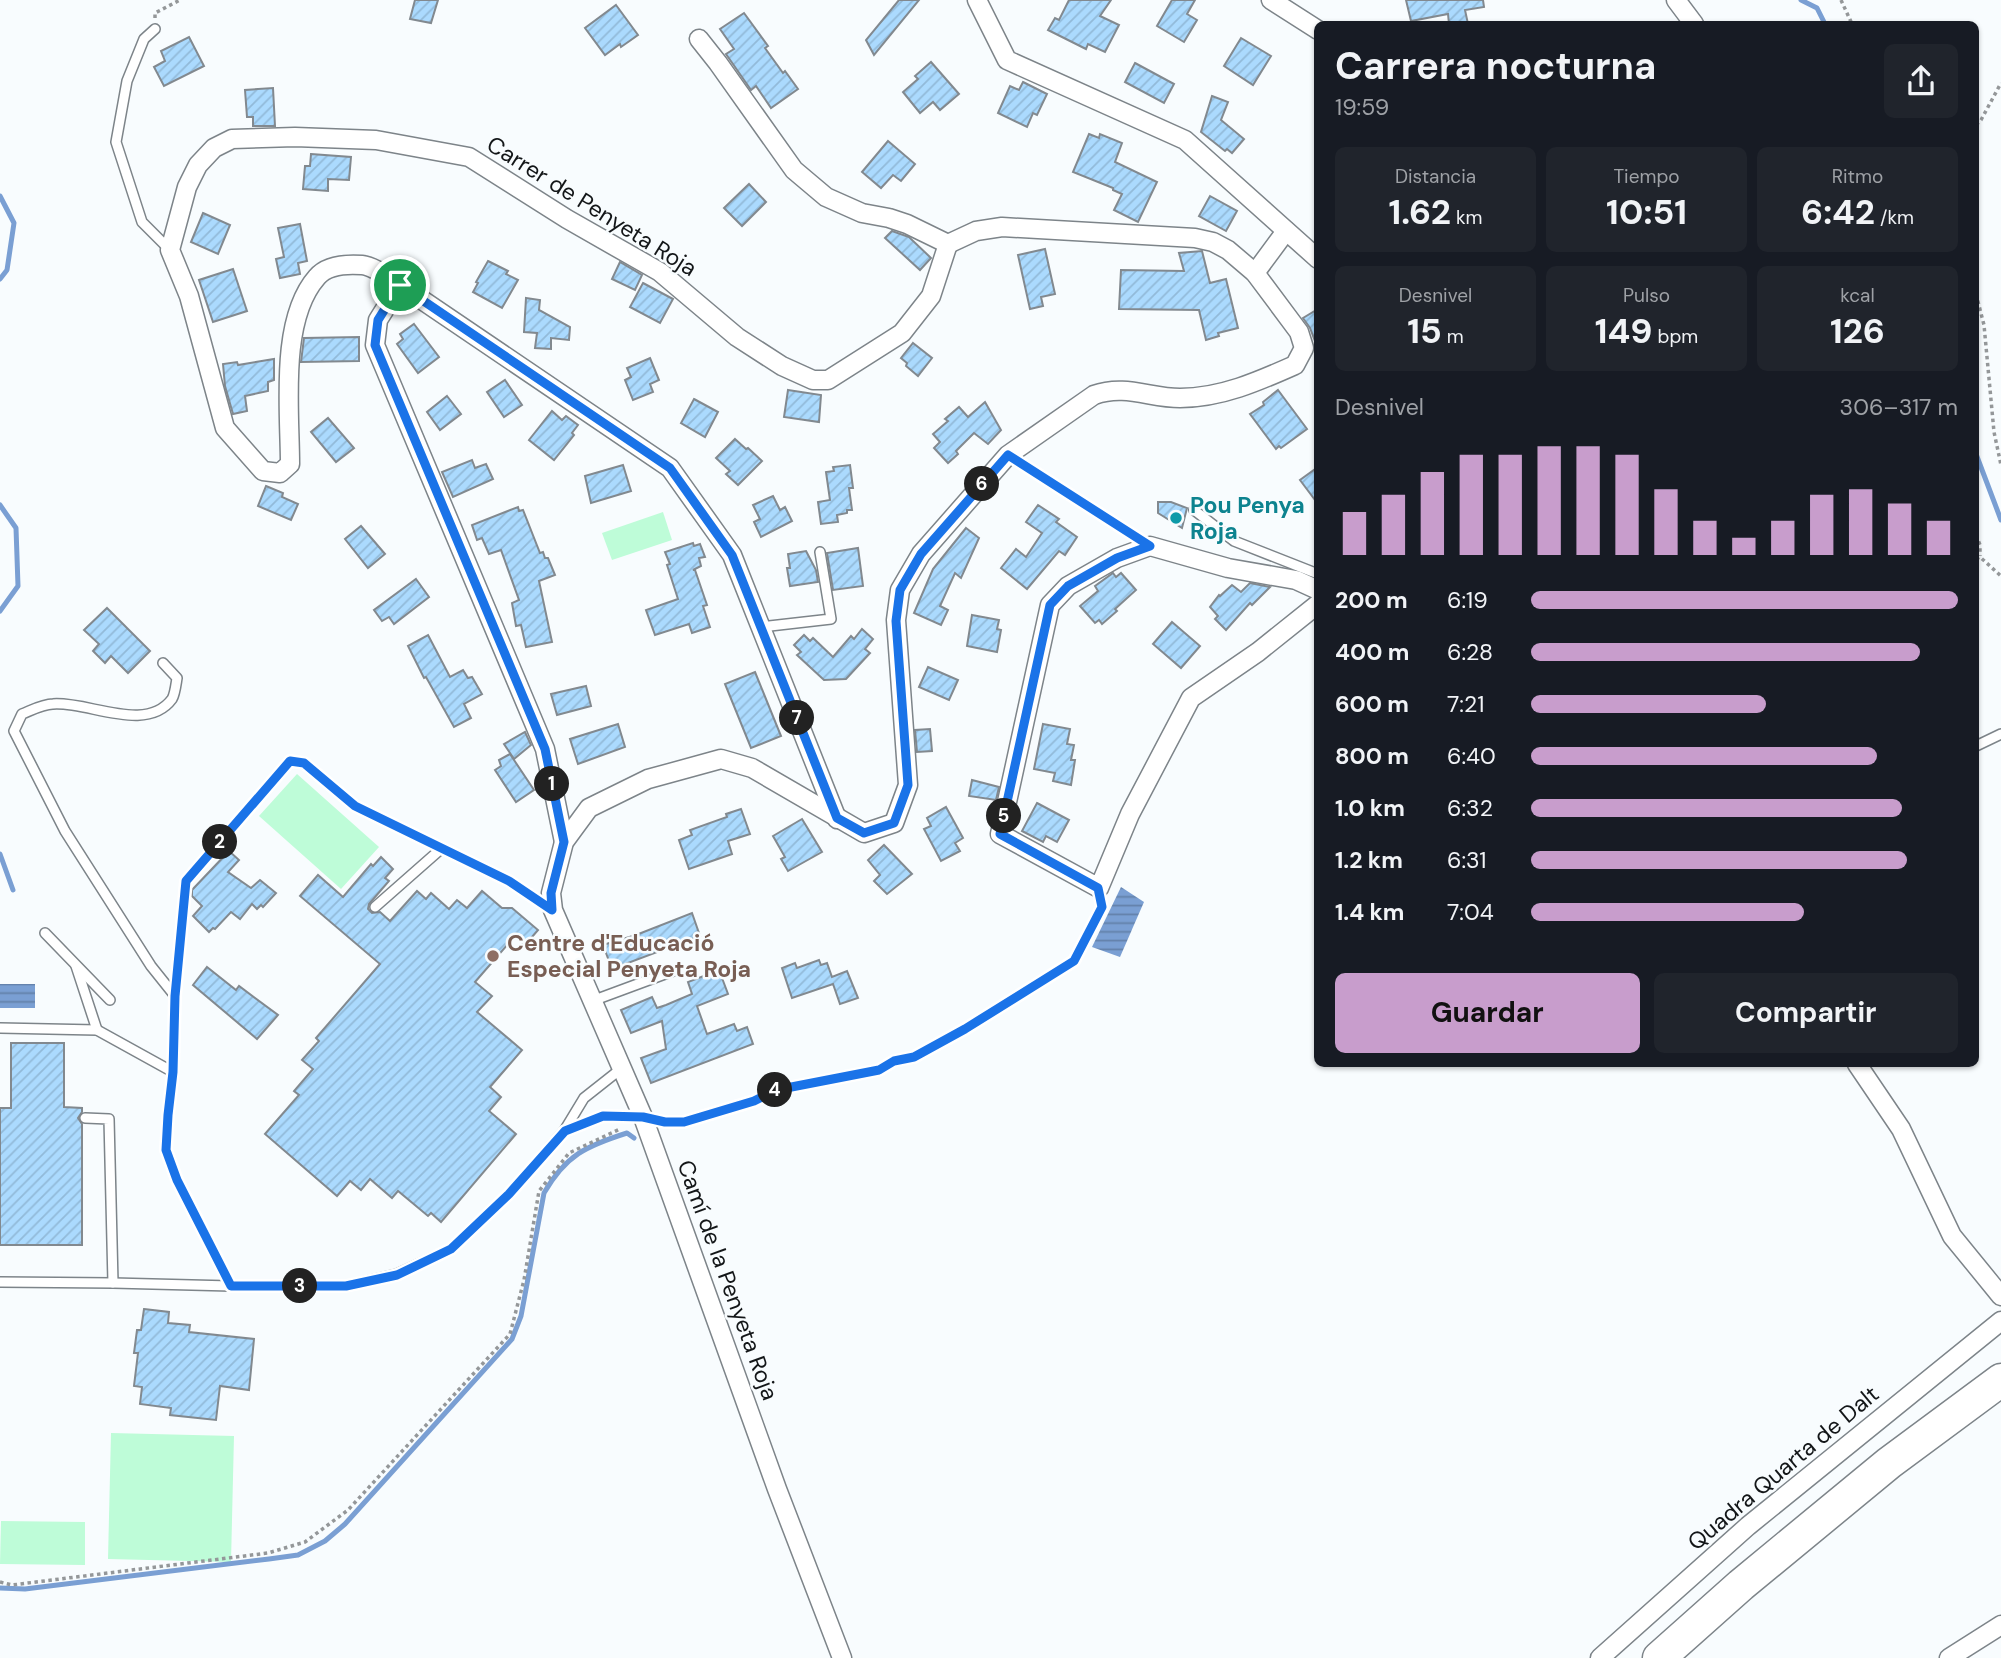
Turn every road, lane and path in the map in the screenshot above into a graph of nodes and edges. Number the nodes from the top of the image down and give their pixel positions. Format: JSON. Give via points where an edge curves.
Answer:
{"nodes":[{"id":1,"x":180,"y":0,"type":"edge"},
{"id":2,"x":976,"y":0,"type":"edge"},
{"id":3,"x":1271,"y":0,"type":"edge"},
{"id":4,"x":1676,"y":0,"type":"edge"},
{"id":5,"x":1841,"y":0,"type":"edge"},
{"id":6,"x":1693,"y":21,"type":"edge"},
{"id":7,"x":1851,"y":21,"type":"edge"},
{"id":8,"x":1314,"y":27,"type":"edge"},
{"id":9,"x":155,"y":29,"type":"joint"},
{"id":10,"x":699,"y":39,"type":"dead end"},
{"id":11,"x":2001,"y":83,"type":"edge"},
{"id":12,"x":1979,"y":122,"type":"edge"},
{"id":13,"x":1286,"y":231,"type":"junction"},
{"id":14,"x":948,"y":244,"type":"junction"},
{"id":15,"x":170,"y":250,"type":"junction"},
{"id":16,"x":1314,"y":256,"type":"edge"},
{"id":17,"x":1255,"y":273,"type":"junction"},
{"id":18,"x":400,"y":285,"type":"junction"},
{"id":19,"x":1979,"y":306,"type":"edge"},
{"id":20,"x":1008,"y":455,"type":"junction"},
{"id":21,"x":2001,"y":465,"type":"edge"},
{"id":22,"x":1194,"y":510,"type":"dead end"},
{"id":23,"x":1150,"y":546,"type":"junction"},
{"id":24,"x":820,"y":552,"type":"dead end"},
{"id":25,"x":1979,"y":559,"type":"edge"},
{"id":26,"x":1314,"y":572,"type":"edge"},
{"id":27,"x":2001,"y":576,"type":"edge"},
{"id":28,"x":1314,"y":588,"type":"edge"},
{"id":29,"x":1314,"y":607,"type":"edge"},
{"id":30,"x":760,"y":627,"type":"junction"},
{"id":31,"x":163,"y":663,"type":"dead end"},
{"id":32,"x":2001,"y":734,"type":"edge"},
{"id":33,"x":1979,"y":745,"type":"edge"},
{"id":34,"x":837,"y":818,"type":"junction"},
{"id":35,"x":564,"y":842,"type":"junction"},
{"id":36,"x":442,"y":848,"type":"junction"},
{"id":37,"x":1098,"y":888,"type":"junction"},
{"id":38,"x":375,"y":907,"type":"dead end"},
{"id":39,"x":552,"y":910,"type":"junction"},
{"id":40,"x":45,"y":933,"type":"dead end"},
{"id":41,"x":76,"y":965,"type":"junction"},
{"id":42,"x":673,"y":971,"type":"dead end"},
{"id":43,"x":175,"y":996,"type":"junction"},
{"id":44,"x":110,"y":1000,"type":"dead end"},
{"id":45,"x":592,"y":1001,"type":"junction"},
{"id":46,"x":0,"y":1028,"type":"edge"},
{"id":47,"x":97,"y":1030,"type":"junction"},
{"id":48,"x":1859,"y":1067,"type":"edge"},
{"id":49,"x":622,"y":1068,"type":"junction"},
{"id":50,"x":173,"y":1072,"type":"junction"},
{"id":51,"x":643,"y":1117,"type":"junction"},
{"id":52,"x":85,"y":1118,"type":"dead end"},
{"id":53,"x":565,"y":1131,"type":"junction"},
{"id":54,"x":0,"y":1282,"type":"edge"},
{"id":55,"x":113,"y":1283,"type":"junction"},
{"id":56,"x":231,"y":1286,"type":"junction"},
{"id":57,"x":2001,"y":1296,"type":"edge"},
{"id":58,"x":2001,"y":1321,"type":"edge"},
{"id":59,"x":2001,"y":1380,"type":"edge"},
{"id":60,"x":0,"y":1582,"type":"edge"},
{"id":61,"x":2001,"y":1625,"type":"edge"},
{"id":62,"x":842,"y":1658,"type":"edge"},
{"id":63,"x":1600,"y":1658,"type":"edge"},
{"id":64,"x":1659,"y":1658,"type":"edge"},
{"id":65,"x":1950,"y":1658,"type":"edge"}],
"edges":[{"from":1,"to":9,"type":"path","via":[[155,13]]},
{"from":2,"to":13,"type":"street","via":[[1007,60],[1185,140]]},
{"from":3,"to":8,"type":"street"},
{"from":4,"to":6,"type":"street"},
{"from":5,"to":7,"type":"path"},
{"from":9,"to":15,"type":"lane","via":[[144,38],[127,81],[116,142],[142,222]]},
{"from":10,"to":14,"type":"street","via":[[794,170],[826,197],[862,213],[907,223]]},
{"from":11,"to":12,"type":"path"},
{"from":13,"to":16,"type":"street"},
{"from":13,"to":17,"type":"street"},
{"from":14,"to":15,"type":"street","name":"Carrer de Penyeta Roja","via":[[931,296],[902,333],[828,380],[813,380],[782,366],[737,337],[660,272],[469,157],[376,140],[232,139],[214,148],[198,165],[187,187]]},
{"from":14,"to":17,"type":"street","via":[[976,231],[1002,227],[1195,238],[1228,250]]},
{"from":15,"to":18,"type":"street","via":[[189,296],[225,428],[263,471],[280,472],[290,464],[289,352],[299,307],[318,275],[335,266],[365,265]]},
{"from":17,"to":20,"type":"street","via":[[1299,332],[1304,348],[1295,365],[1251,384],[1201,397],[1107,391],[1082,402]]},
{"from":18,"to":30,"type":"street","via":[[670,468],[732,555]]},
{"from":18,"to":35,"type":"street","via":[[378,320],[375,345],[545,749]]},
{"from":19,"to":21,"type":"path"},
{"from":20,"to":23,"type":"path"},
{"from":20,"to":34,"type":"street","via":[[921,554],[900,590],[896,621],[908,785],[894,823],[864,833]]},
{"from":22,"to":26,"type":"lane","via":[[1234,541]]},
{"from":23,"to":28,"type":"street"},
{"from":23,"to":37,"type":"street","via":[[1117,558],[1068,586],[1050,605],[1000,834]]},
{"from":24,"to":30,"type":"lane","via":[[831,619]]},
{"from":25,"to":27,"type":"path"},
{"from":29,"to":37,"type":"street","via":[[1191,698],[1130,814]]},
{"from":30,"to":34,"type":"street"},
{"from":31,"to":43,"type":"lane","via":[[177,678],[173,698],[156,712],[130,716],[51,704],[22,714],[14,732],[65,831]]},
{"from":32,"to":33,"type":"lane"},
{"from":34,"to":35,"type":"street","via":[[752,768],[721,760],[648,779],[589,808]]},
{"from":35,"to":39,"type":"street","name":"Camí de la Penyeta Roja","via":[[551,893]]},
{"from":36,"to":38,"type":"lane"},
{"from":36,"to":39,"type":"lane","via":[[509,881]]},
{"from":36,"to":43,"type":"lane","via":[[355,806],[304,763],[290,761],[186,881]]},
{"from":37,"to":51,"type":"path","via":[[1102,907],[1074,961],[914,1057],[879,1070],[776,1090],[684,1122]]},
{"from":39,"to":45,"type":"street","name":"Camí de la Penyeta Roja"},
{"from":40,"to":41,"type":"lane"},
{"from":41,"to":44,"type":"lane"},
{"from":41,"to":47,"type":"lane"},
{"from":42,"to":45,"type":"lane"},
{"from":43,"to":50,"type":"lane"},
{"from":45,"to":49,"type":"street","name":"Camí de la Penyeta Roja"},
{"from":46,"to":47,"type":"lane"},
{"from":47,"to":50,"type":"lane"},
{"from":48,"to":57,"type":"street","via":[[1901,1129],[1952,1236]]},
{"from":49,"to":51,"type":"street","name":"Camí de la Penyeta Roja"},
{"from":49,"to":53,"type":"lane","via":[[584,1098]]},
{"from":50,"to":56,"type":"lane","via":[[166,1150]]},
{"from":51,"to":53,"type":"lane","via":[[603,1116]]},
{"from":51,"to":60,"type":"path","via":[[569,1153],[539,1191],[510,1334],[348,1510],[305,1542],[268,1553]]},
{"from":51,"to":62,"type":"street","name":"Camí de la Penyeta Roja"},
{"from":52,"to":55,"type":"lane","via":[[109,1119]]},
{"from":53,"to":56,"type":"lane","via":[[451,1249],[397,1275],[346,1286]]},
{"from":54,"to":55,"type":"lane"},
{"from":55,"to":56,"type":"lane"},
{"from":58,"to":63,"type":"street","name":"Quadra Quarta de Dalt","via":[[1748,1526]]},
{"from":59,"to":64,"type":"highway","via":[[1879,1472]]},
{"from":61,"to":65,"type":"street"}]}
